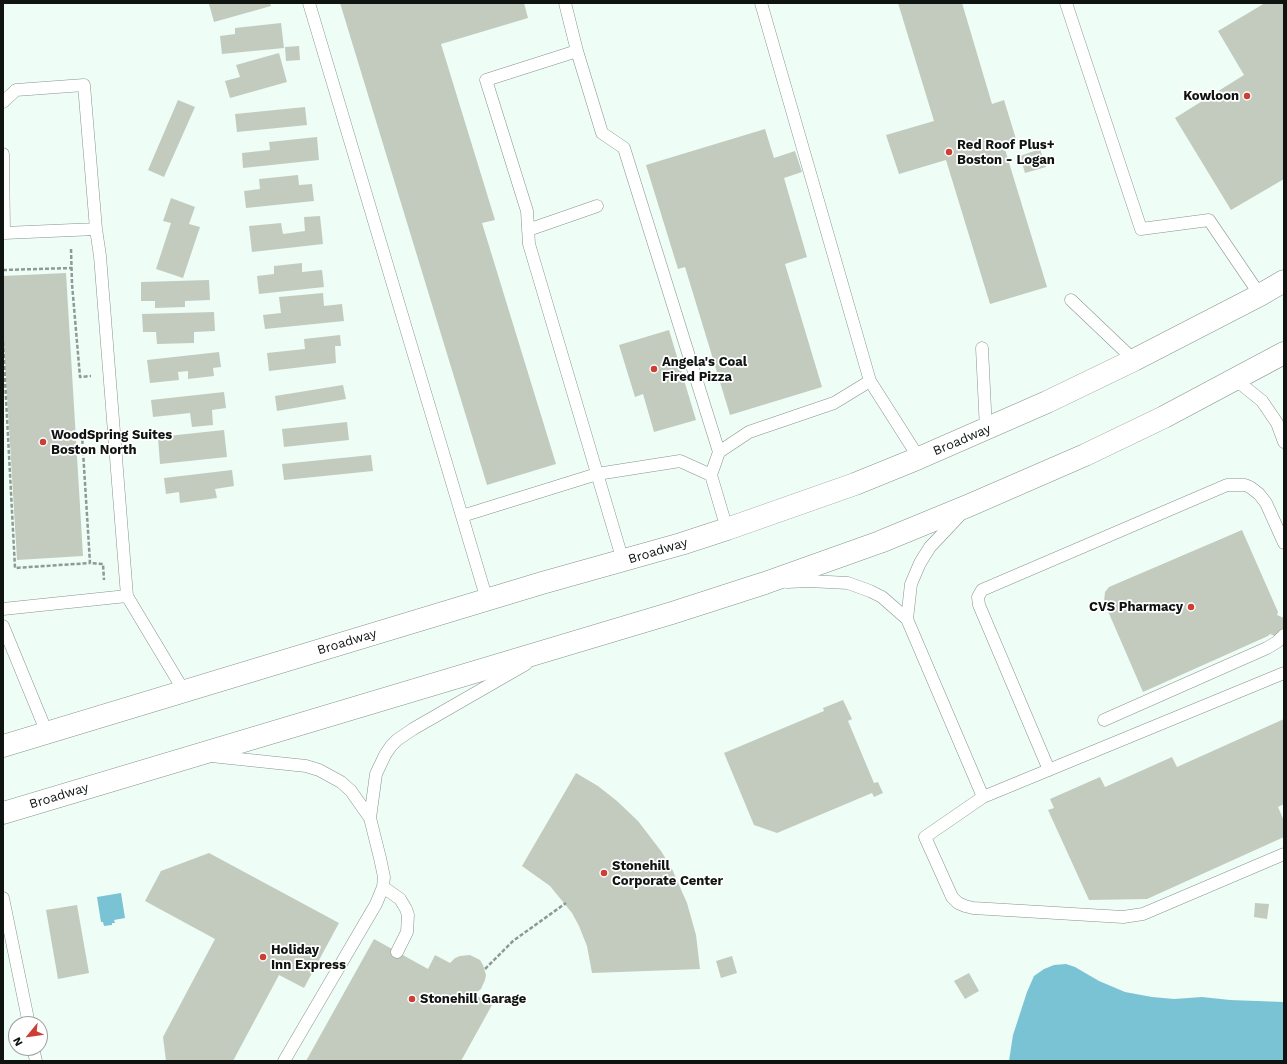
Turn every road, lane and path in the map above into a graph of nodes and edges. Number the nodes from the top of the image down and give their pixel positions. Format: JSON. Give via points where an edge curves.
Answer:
{"nodes":[{"id":1,"x":309,"y":3,"type":"edge"},
{"id":2,"x":565,"y":3,"type":"edge"},
{"id":3,"x":761,"y":3,"type":"edge"},
{"id":4,"x":1066,"y":3,"type":"edge"},
{"id":5,"x":577,"y":51,"type":"junction"},
{"id":6,"x":3,"y":102,"type":"edge"},
{"id":7,"x":3,"y":154,"type":"edge"},
{"id":8,"x":597,"y":206,"type":"dead end"},
{"id":9,"x":96,"y":229,"type":"junction"},
{"id":10,"x":528,"y":230,"type":"junction"},
{"id":11,"x":4,"y":233,"type":"edge"},
{"id":12,"x":71,"y":243,"type":"dead end"},
{"id":13,"x":72,"y":268,"type":"junction"},
{"id":14,"x":3,"y":270,"type":"edge"},
{"id":15,"x":1284,"y":281,"type":"edge"},
{"id":16,"x":1260,"y":295,"type":"junction"},
{"id":17,"x":1071,"y":300,"type":"dead end"},
{"id":18,"x":3,"y":342,"type":"edge"},
{"id":19,"x":982,"y":348,"type":"dead end"},
{"id":20,"x":1284,"y":353,"type":"edge"},
{"id":21,"x":1134,"y":360,"type":"junction"},
{"id":22,"x":96,"y":376,"type":"dead end"},
{"id":23,"x":1236,"y":380,"type":"junction"},
{"id":24,"x":870,"y":381,"type":"junction"},
{"id":25,"x":986,"y":430,"type":"junction"},
{"id":26,"x":100,"y":434,"type":"dead end"},
{"id":27,"x":1284,"y":442,"type":"edge"},
{"id":28,"x":719,"y":452,"type":"junction"},
{"id":29,"x":919,"y":458,"type":"junction"},
{"id":30,"x":597,"y":474,"type":"junction"},
{"id":31,"x":711,"y":475,"type":"junction"},
{"id":32,"x":970,"y":505,"type":"junction"},
{"id":33,"x":462,"y":516,"type":"junction"},
{"id":34,"x":727,"y":529,"type":"junction"},
{"id":35,"x":1284,"y":543,"type":"edge"},
{"id":36,"x":623,"y":561,"type":"junction"},
{"id":37,"x":90,"y":563,"type":"junction"},
{"id":38,"x":104,"y":581,"type":"dead end"},
{"id":39,"x":765,"y":583,"type":"junction"},
{"id":40,"x":127,"y":596,"type":"junction"},
{"id":41,"x":487,"y":600,"type":"junction"},
{"id":42,"x":3,"y":609,"type":"edge"},
{"id":43,"x":907,"y":619,"type":"junction"},
{"id":44,"x":3,"y":626,"type":"edge"},
{"id":45,"x":1284,"y":634,"type":"edge"},
{"id":46,"x":556,"y":647,"type":"junction"},
{"id":47,"x":1284,"y":673,"type":"edge"},
{"id":48,"x":184,"y":691,"type":"junction"},
{"id":49,"x":1104,"y":720,"type":"dead end"},
{"id":50,"x":47,"y":733,"type":"junction"},
{"id":51,"x":3,"y":746,"type":"edge"},
{"id":52,"x":200,"y":754,"type":"junction"},
{"id":53,"x":1049,"y":770,"type":"junction"},
{"id":54,"x":983,"y":797,"type":"junction"},
{"id":55,"x":3,"y":813,"type":"edge"},
{"id":56,"x":370,"y":818,"type":"junction"},
{"id":57,"x":1284,"y":854,"type":"edge"},
{"id":58,"x":383,"y":887,"type":"junction"},
{"id":59,"x":3,"y":898,"type":"edge"},
{"id":60,"x":566,"y":903,"type":"dead end"},
{"id":61,"x":397,"y":952,"type":"dead end"},
{"id":62,"x":485,"y":970,"type":"dead end"},
{"id":63,"x":27,"y":1016,"type":"edge"},
{"id":64,"x":284,"y":1061,"type":"edge"}],
"edges":[{"from":1,"to":33,"type":"lane"},
{"from":2,"to":5,"type":"lane"},
{"from":3,"to":24,"type":"lane"},
{"from":4,"to":16,"type":"lane","via":[[1141,229],[1208,220]]},
{"from":5,"to":10,"type":"lane","via":[[486,80],[527,211]]},
{"from":5,"to":28,"type":"lane","via":[[602,133],[624,148]]},
{"from":6,"to":9,"type":"lane","via":[[16,90],[84,85]]},
{"from":7,"to":11,"type":"lane"},
{"from":8,"to":10,"type":"lane"},
{"from":9,"to":11,"type":"lane"},
{"from":9,"to":40,"type":"lane"},
{"from":10,"to":30,"type":"lane","via":[[529,244]]},
{"from":12,"to":13,"type":"path"},
{"from":13,"to":14,"type":"path"},
{"from":13,"to":22,"type":"path","via":[[80,377]]},
{"from":15,"to":16,"type":"highway","name":"Broadway"},
{"from":16,"to":21,"type":"highway","name":"Broadway"},
{"from":17,"to":21,"type":"lane"},
{"from":18,"to":37,"type":"path","via":[[15,568]]},
{"from":19,"to":25,"type":"lane"},
{"from":20,"to":23,"type":"highway","name":"Broadway"},
{"from":21,"to":25,"type":"highway","name":"Broadway"},
{"from":23,"to":27,"type":"lane","via":[[1262,401],[1277,423]]},
{"from":23,"to":32,"type":"highway","name":"Broadway","via":[[1085,455]]},
{"from":24,"to":28,"type":"lane","via":[[834,403],[749,432]]},
{"from":24,"to":29,"type":"lane"},
{"from":25,"to":29,"type":"highway","name":"Broadway"},
{"from":26,"to":37,"type":"path","via":[[82,435]]},
{"from":28,"to":31,"type":"lane"},
{"from":29,"to":34,"type":"highway","name":"Broadway","via":[[855,484]]},
{"from":30,"to":31,"type":"lane","via":[[680,461]]},
{"from":30,"to":33,"type":"lane"},
{"from":30,"to":36,"type":"lane"},
{"from":31,"to":34,"type":"lane"},
{"from":32,"to":39,"type":"highway","name":"Broadway","via":[[880,542]]},
{"from":32,"to":43,"type":"lane","via":[[924,555],[911,584]]},
{"from":33,"to":41,"type":"lane"},
{"from":34,"to":36,"type":"highway","name":"Broadway"},
{"from":35,"to":53,"type":"lane","via":[[1263,498],[1250,487],[1233,484],[1222,486],[984,588],[980,592],[979,605]]},
{"from":36,"to":41,"type":"highway","name":"Broadway"},
{"from":37,"to":38,"type":"path","via":[[103,564]]},
{"from":39,"to":43,"type":"lane","via":[[848,583],[882,597]]},
{"from":39,"to":46,"type":"highway","name":"Broadway"},
{"from":40,"to":42,"type":"lane"},
{"from":40,"to":48,"type":"lane"},
{"from":41,"to":48,"type":"highway","name":"Broadway"},
{"from":43,"to":54,"type":"lane"},
{"from":44,"to":50,"type":"lane"},
{"from":45,"to":49,"type":"lane","via":[[1267,648]]},
{"from":46,"to":52,"type":"highway","name":"Broadway"},
{"from":46,"to":56,"type":"lane","via":[[397,740],[384,755],[376,774]]},
{"from":47,"to":53,"type":"lane"},
{"from":48,"to":50,"type":"highway","name":"Broadway"},
{"from":50,"to":51,"type":"highway","name":"Broadway"},
{"from":52,"to":55,"type":"highway","name":"Broadway"},
{"from":52,"to":56,"type":"lane","via":[[306,766],[320,770],[342,782]]},
{"from":53,"to":54,"type":"lane"},
{"from":54,"to":57,"type":"lane","via":[[925,837],[952,896],[961,905],[969,908],[1133,916]]},
{"from":56,"to":58,"type":"lane","via":[[384,877]]},
{"from":58,"to":61,"type":"lane","via":[[400,899],[408,915],[407,932]]},
{"from":58,"to":64,"type":"lane","via":[[376,904]]},
{"from":59,"to":63,"type":"lane"},
{"from":60,"to":62,"type":"path","via":[[513,941]]}]}
